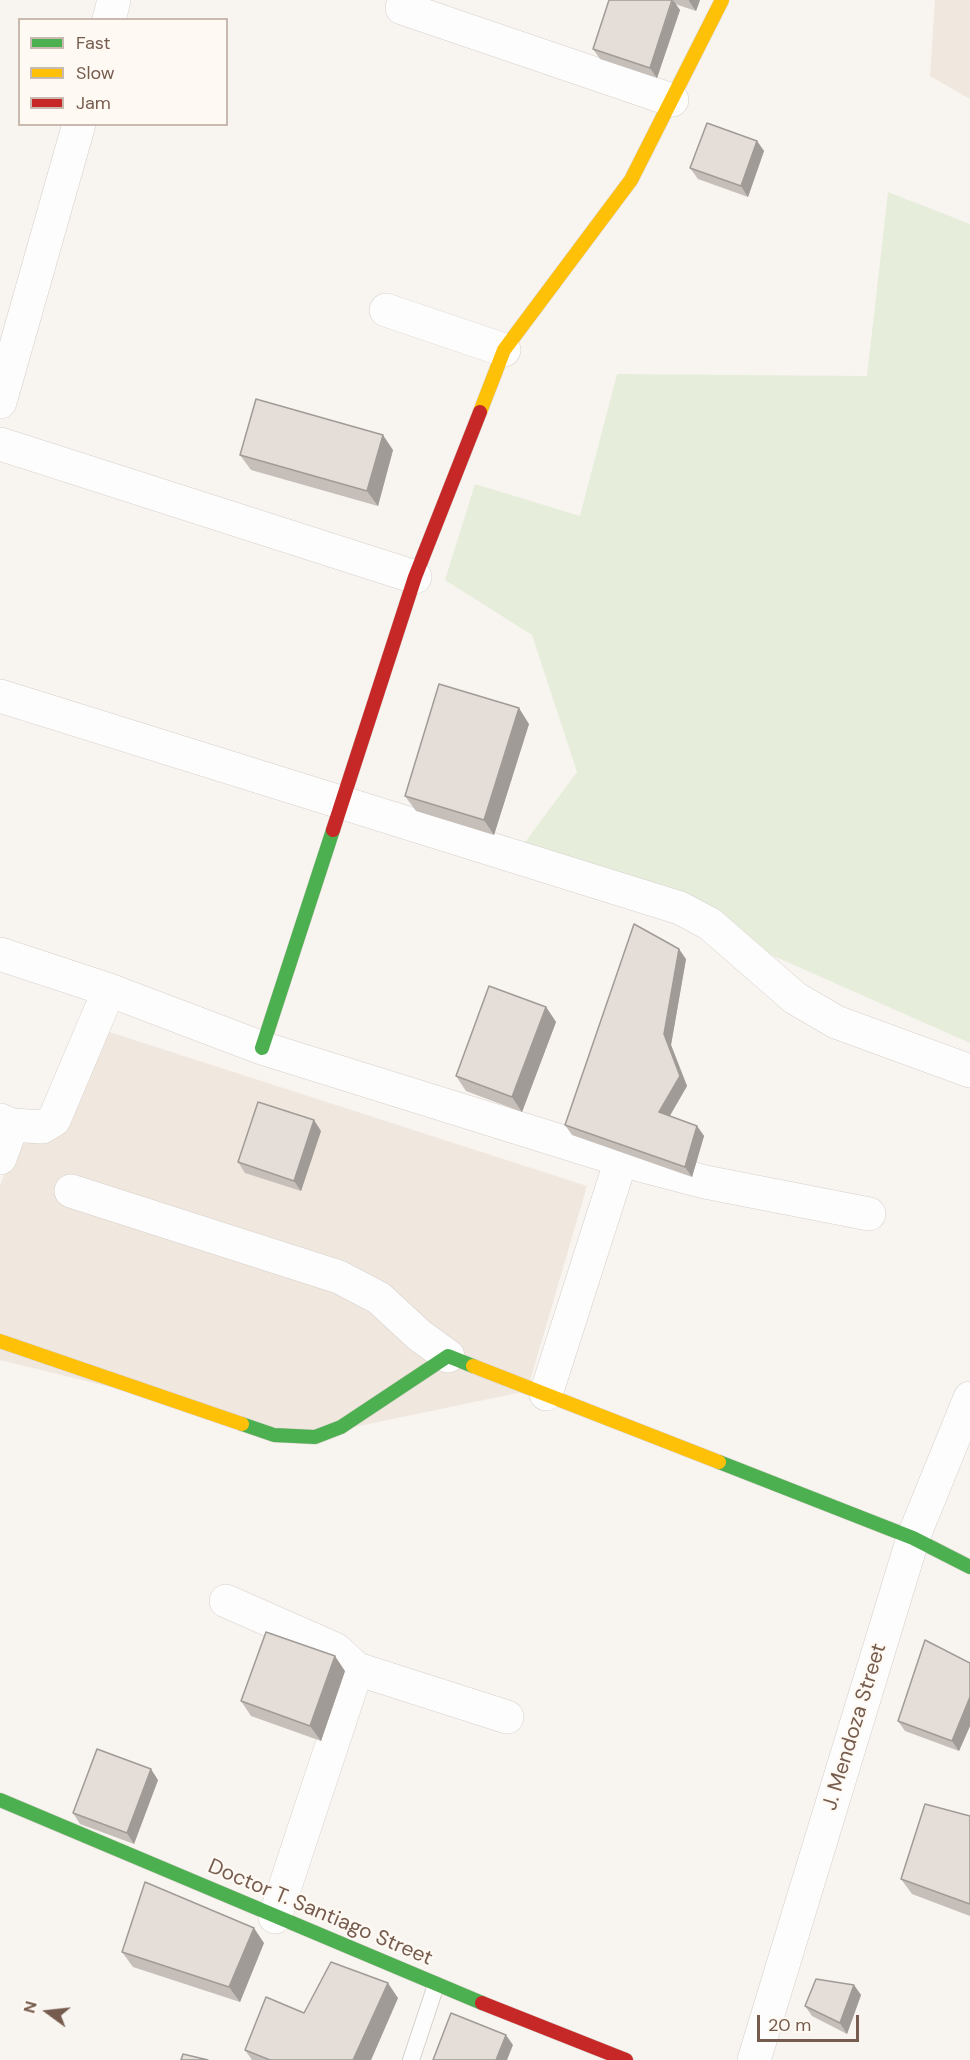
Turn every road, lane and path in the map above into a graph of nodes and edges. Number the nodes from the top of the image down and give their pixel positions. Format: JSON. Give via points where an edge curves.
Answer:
{"nodes":[{"id":1,"x":114,"y":0,"type":"edge"},
{"id":2,"x":722,"y":0,"type":"edge"},
{"id":3,"x":402,"y":8,"type":"dead end"},
{"id":4,"x":110,"y":18,"type":"edge"},
{"id":5,"x":672,"y":100,"type":"junction"},
{"id":6,"x":78,"y":126,"type":"edge"},
{"id":7,"x":386,"y":310,"type":"dead end"},
{"id":8,"x":504,"y":350,"type":"junction"},
{"id":9,"x":0,"y":402,"type":"edge"},
{"id":10,"x":0,"y":444,"type":"edge"},
{"id":11,"x":416,"y":577,"type":"junction"},
{"id":12,"x":0,"y":696,"type":"edge"},
{"id":13,"x":341,"y":801,"type":"junction"},
{"id":14,"x":0,"y":954,"type":"edge"},
{"id":15,"x":109,"y":990,"type":"junction"},
{"id":16,"x":262,"y":1048,"type":"junction"},
{"id":17,"x":970,"y":1071,"type":"edge"},
{"id":18,"x":6,"y":1123,"type":"edge"},
{"id":19,"x":0,"y":1158,"type":"edge"},
{"id":20,"x":621,"y":1160,"type":"junction"},
{"id":21,"x":71,"y":1191,"type":"dead end"},
{"id":22,"x":869,"y":1214,"type":"dead end"},
{"id":23,"x":0,"y":1341,"type":"edge"},
{"id":24,"x":448,"y":1356,"type":"junction"},
{"id":25,"x":546,"y":1394,"type":"junction"},
{"id":26,"x":970,"y":1398,"type":"edge"},
{"id":27,"x":912,"y":1538,"type":"junction"},
{"id":28,"x":970,"y":1567,"type":"edge"},
{"id":29,"x":226,"y":1601,"type":"dead end"},
{"id":30,"x":357,"y":1669,"type":"junction"},
{"id":31,"x":507,"y":1717,"type":"dead end"},
{"id":32,"x":0,"y":1800,"type":"edge"},
{"id":33,"x":275,"y":1917,"type":"junction"},
{"id":34,"x":436,"y":1985,"type":"junction"},
{"id":35,"x":411,"y":2060,"type":"edge"},
{"id":36,"x":626,"y":2060,"type":"edge"},
{"id":37,"x":754,"y":2060,"type":"edge"}],
"edges":[{"from":1,"to":4,"type":"street"},
{"from":2,"to":5,"type":"street"},
{"from":3,"to":5,"type":"street"},
{"from":5,"to":8,"type":"street","via":[[631,180]]},
{"from":6,"to":9,"type":"street"},
{"from":7,"to":8,"type":"street"},
{"from":8,"to":11,"type":"street"},
{"from":10,"to":11,"type":"street"},
{"from":11,"to":13,"type":"street"},
{"from":12,"to":13,"type":"street"},
{"from":13,"to":16,"type":"street"},
{"from":13,"to":17,"type":"street","via":[[680,908],[710,924],[795,998],[836,1022]]},
{"from":14,"to":15,"type":"street"},
{"from":15,"to":16,"type":"street"},
{"from":15,"to":18,"type":"street","via":[[54,1120],[42,1127]]},
{"from":16,"to":20,"type":"street"},
{"from":18,"to":19,"type":"street"},
{"from":20,"to":22,"type":"street","via":[[705,1182]]},
{"from":20,"to":25,"type":"street"},
{"from":21,"to":24,"type":"street","via":[[339,1277],[379,1298]]},
{"from":23,"to":24,"type":"street","via":[[274,1435],[315,1437],[341,1427]]},
{"from":24,"to":25,"type":"street"},
{"from":25,"to":27,"type":"street"},
{"from":26,"to":27,"type":"street","name":"J. Mendoza Street"},
{"from":27,"to":28,"type":"street"},
{"from":27,"to":37,"type":"street","name":"J. Mendoza Street"},
{"from":29,"to":30,"type":"street","via":[[335,1649]]},
{"from":30,"to":31,"type":"street"},
{"from":30,"to":33,"type":"street"},
{"from":32,"to":33,"type":"street","name":"Doctor T. Santiago Street"},
{"from":33,"to":34,"type":"street","name":"Doctor T. Santiago Street"},
{"from":34,"to":35,"type":"lane"},
{"from":34,"to":36,"type":"street","name":"Doctor T. Santiago Street"}]}
